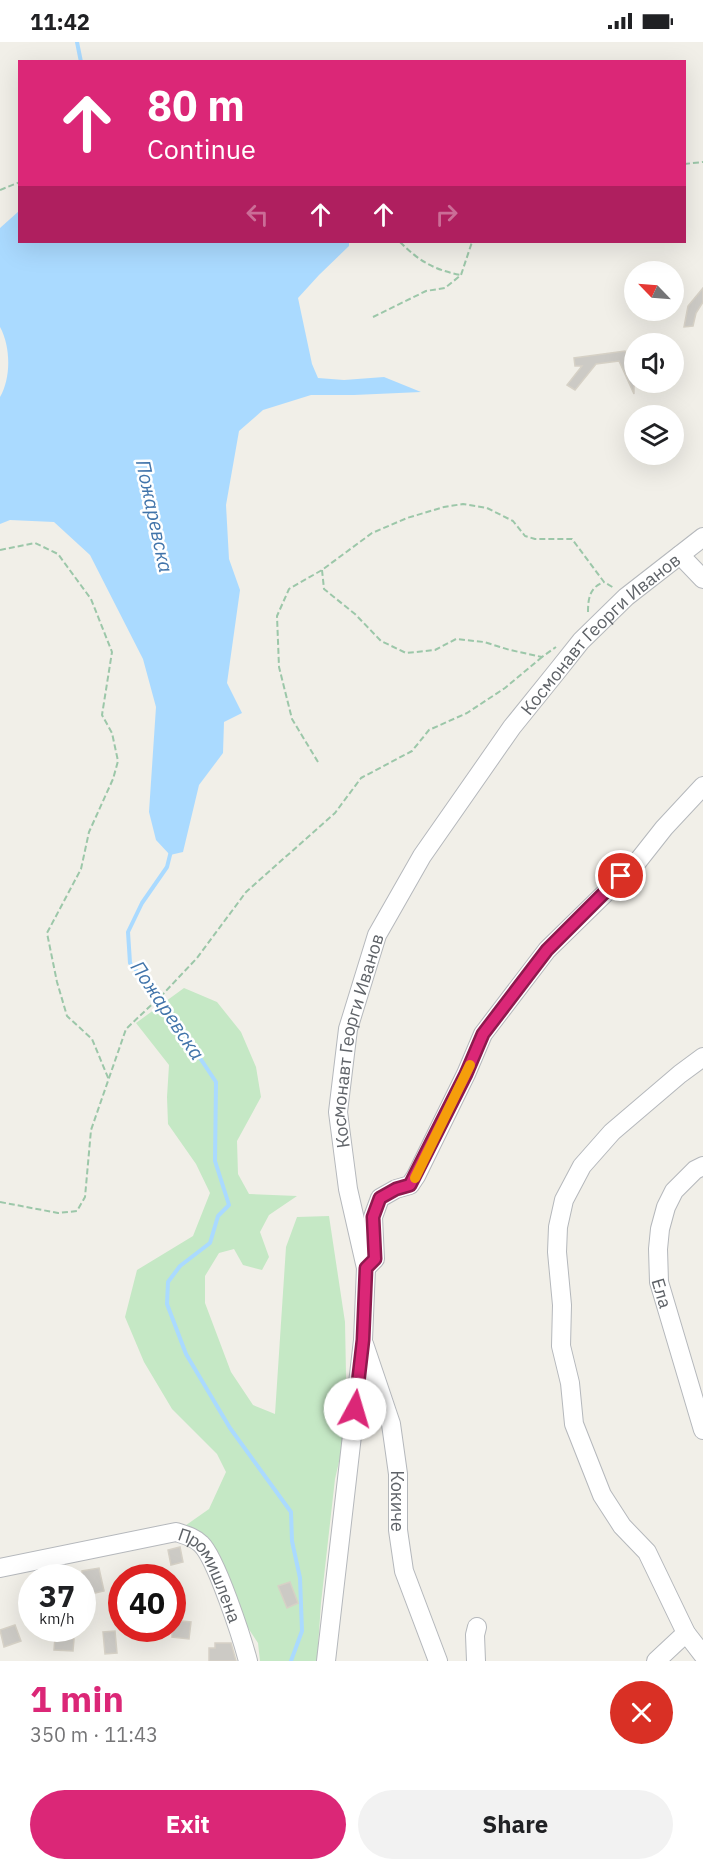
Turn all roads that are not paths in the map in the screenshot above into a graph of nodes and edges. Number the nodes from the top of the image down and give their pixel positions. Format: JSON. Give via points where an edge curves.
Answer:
{"nodes":[{"id":1,"x":703,"y":537,"type":"edge"},
{"id":2,"x":680,"y":555,"type":"junction"},
{"id":3,"x":703,"y":579,"type":"edge"},
{"id":4,"x":703,"y":786,"type":"edge"},
{"id":5,"x":703,"y":1057,"type":"edge"},
{"id":6,"x":703,"y":1166,"type":"edge"},
{"id":7,"x":366,"y":1268,"type":"junction"},
{"id":8,"x":363,"y":1340,"type":"junction"},
{"id":9,"x":703,"y":1430,"type":"edge"},
{"id":10,"x":0,"y":1568,"type":"edge"},
{"id":11,"x":477,"y":1627,"type":"dead end"},
{"id":12,"x":686,"y":1633,"type":"junction"},
{"id":13,"x":703,"y":1654,"type":"edge"},
{"id":14,"x":248,"y":1661,"type":"edge"},
{"id":15,"x":326,"y":1661,"type":"edge"},
{"id":16,"x":438,"y":1661,"type":"edge"},
{"id":17,"x":476,"y":1661,"type":"edge"},
{"id":18,"x":656,"y":1661,"type":"edge"}],
"edges":[{"from":1,"to":2,"type":"street","name":"Космонавт Георги Иванов"},
{"from":2,"to":3,"type":"street"},
{"from":2,"to":7,"type":"street","name":"Космонавт Георги Иванов","via":[[626,597],[581,641],[512,727],[422,856],[377,935],[348,1029],[338,1112],[348,1189]]},
{"from":4,"to":7,"type":"street","via":[[638,861],[547,950],[483,1034],[416,1176],[410,1185],[380,1198],[373,1217],[375,1259]]},
{"from":5,"to":12,"type":"street","via":[[612,1132],[582,1166],[564,1200],[556,1252],[562,1305],[561,1346],[574,1424],[602,1495],[622,1526],[647,1552]]},
{"from":6,"to":9,"type":"street","name":"Ела","via":[[674,1191],[666,1207],[658,1249],[659,1282]]},
{"from":7,"to":8,"type":"street","name":"Космонавт Георги Иванов"},
{"from":8,"to":15,"type":"street","name":"Космонавт Георги Иванов"},
{"from":8,"to":16,"type":"street","name":"Кокиче","via":[[391,1424],[404,1571]]},
{"from":10,"to":14,"type":"street","name":"Промишлена","via":[[176,1532],[190,1536],[212,1560]]},
{"from":11,"to":17,"type":"street"},
{"from":12,"to":13,"type":"street"},
{"from":12,"to":18,"type":"street"}]}
